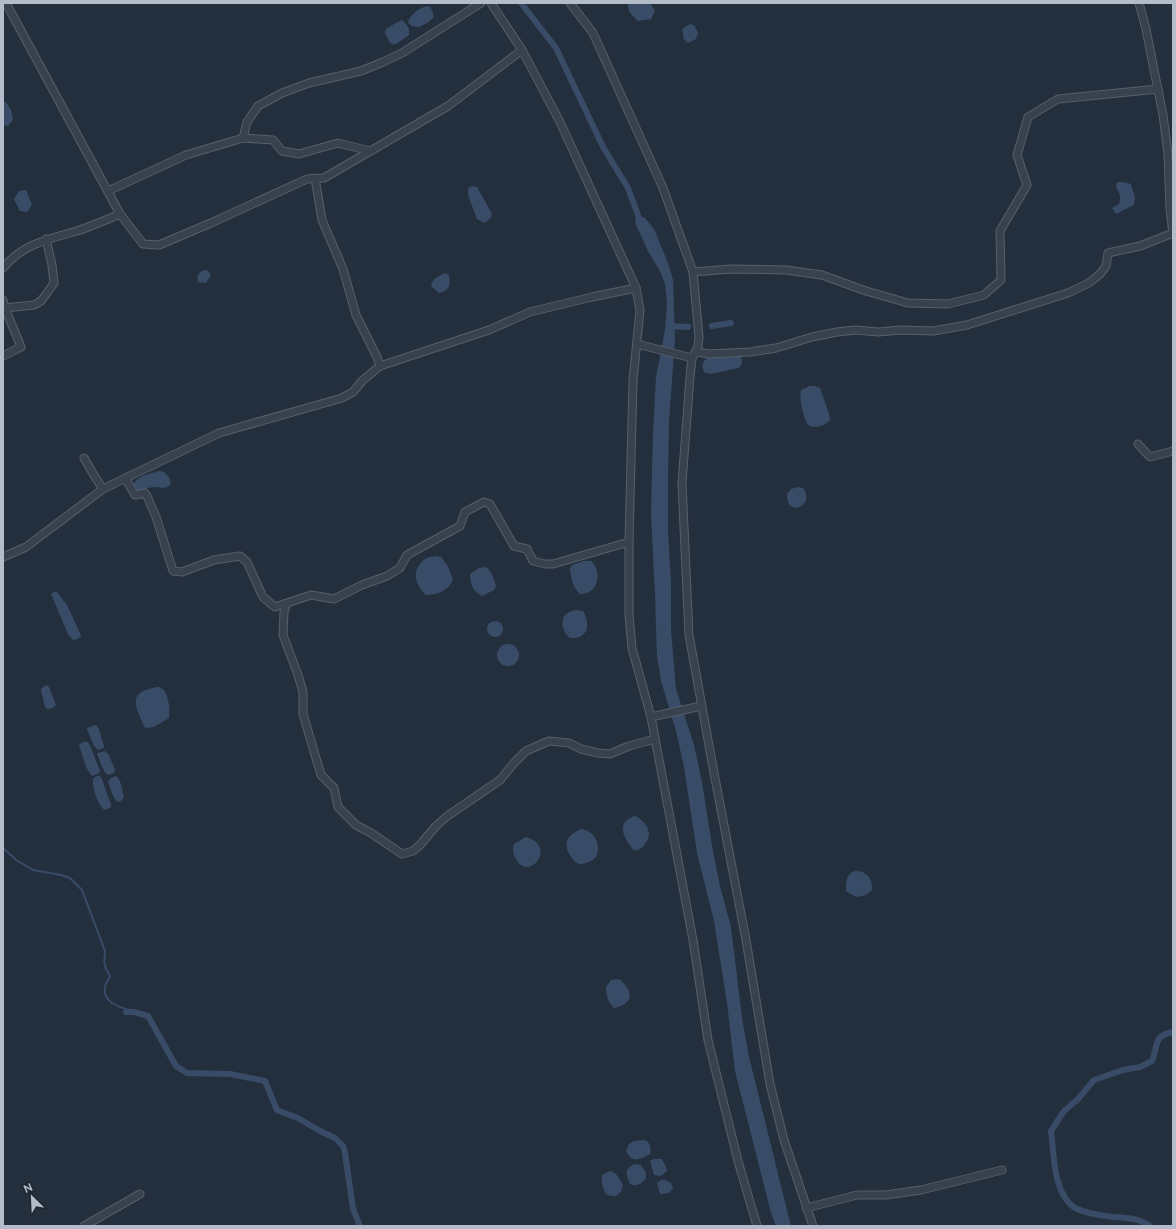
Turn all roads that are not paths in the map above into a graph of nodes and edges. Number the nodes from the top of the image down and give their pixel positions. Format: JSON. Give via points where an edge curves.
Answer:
{"nodes":[{"id":1,"x":6,"y":3,"type":"edge"},
{"id":2,"x":481,"y":3,"type":"edge"},
{"id":3,"x":491,"y":3,"type":"edge"},
{"id":4,"x":570,"y":3,"type":"edge"},
{"id":5,"x":1139,"y":3,"type":"edge"},
{"id":6,"x":522,"y":50,"type":"junction"},
{"id":7,"x":1158,"y":88,"type":"junction"},
{"id":8,"x":243,"y":138,"type":"junction"},
{"id":9,"x":370,"y":151,"type":"junction"},
{"id":10,"x":315,"y":178,"type":"junction"},
{"id":11,"x":108,"y":191,"type":"junction"},
{"id":12,"x":120,"y":214,"type":"junction"},
{"id":13,"x":1173,"y":233,"type":"edge"},
{"id":14,"x":46,"y":239,"type":"junction"},
{"id":15,"x":3,"y":268,"type":"edge"},
{"id":16,"x":693,"y":272,"type":"junction"},
{"id":17,"x":636,"y":288,"type":"junction"},
{"id":18,"x":3,"y":300,"type":"edge"},
{"id":19,"x":4,"y":309,"type":"edge"},
{"id":20,"x":637,"y":344,"type":"junction"},
{"id":21,"x":694,"y":355,"type":"junction"},
{"id":22,"x":3,"y":356,"type":"edge"},
{"id":23,"x":380,"y":366,"type":"junction"},
{"id":24,"x":1138,"y":444,"type":"dead end"},
{"id":25,"x":1173,"y":450,"type":"edge"},
{"id":26,"x":84,"y":458,"type":"dead end"},
{"id":27,"x":124,"y":478,"type":"junction"},
{"id":28,"x":103,"y":489,"type":"junction"},
{"id":29,"x":629,"y":542,"type":"junction"},
{"id":30,"x":3,"y":557,"type":"edge"},
{"id":31,"x":287,"y":603,"type":"junction"},
{"id":32,"x":701,"y":706,"type":"junction"},
{"id":33,"x":651,"y":717,"type":"junction"},
{"id":34,"x":655,"y":739,"type":"junction"},
{"id":35,"x":1002,"y":1170,"type":"dead end"},
{"id":36,"x":140,"y":1194,"type":"dead end"},
{"id":37,"x":806,"y":1208,"type":"junction"},
{"id":38,"x":84,"y":1226,"type":"edge"},
{"id":39,"x":756,"y":1226,"type":"edge"},
{"id":40,"x":812,"y":1226,"type":"edge"}],
"edges":[{"from":1,"to":11,"type":"street"},
{"from":2,"to":8,"type":"street","via":[[402,53],[382,62],[282,92],[258,106],[246,122]]},
{"from":3,"to":6,"type":"street"},
{"from":4,"to":16,"type":"street","via":[[592,33],[609,68],[663,188]]},
{"from":5,"to":7,"type":"street"},
{"from":6,"to":9,"type":"street","via":[[448,106]]},
{"from":6,"to":17,"type":"street","via":[[564,129]]},
{"from":7,"to":13,"type":"street","via":[[1168,154]]},
{"from":7,"to":16,"type":"street","via":[[1058,99],[1028,117],[1017,155],[1027,185],[1000,231],[1001,280],[984,295],[948,304],[908,303],[866,292],[822,275],[786,270],[731,269]]},
{"from":8,"to":9,"type":"street","via":[[273,140],[282,151],[299,154],[338,143]]},
{"from":8,"to":11,"type":"street","via":[[186,155]]},
{"from":9,"to":10,"type":"street","via":[[324,178]]},
{"from":10,"to":12,"type":"street","via":[[294,184],[159,245],[143,244]]},
{"from":10,"to":23,"type":"street","via":[[322,220],[343,269],[356,315],[378,357]]},
{"from":11,"to":12,"type":"street"},
{"from":12,"to":14,"type":"street"},
{"from":13,"to":21,"type":"street","via":[[1140,246],[1108,252],[1106,266],[1090,283],[966,324],[933,331],[837,332],[776,348]]},
{"from":14,"to":15,"type":"street","via":[[17,254]]},
{"from":14,"to":19,"type":"street","via":[[54,284],[34,305]]},
{"from":16,"to":21,"type":"street","via":[[699,337]]},
{"from":17,"to":20,"type":"street","via":[[640,310]]},
{"from":17,"to":23,"type":"street","via":[[530,312],[489,330]]},
{"from":18,"to":19,"type":"street"},
{"from":19,"to":22,"type":"street","via":[[21,347]]},
{"from":20,"to":21,"type":"street"},
{"from":20,"to":29,"type":"street","via":[[633,380]]},
{"from":21,"to":32,"type":"street","via":[[682,483],[689,636]]},
{"from":23,"to":27,"type":"street","via":[[353,392],[342,398],[219,433]]},
{"from":24,"to":25,"type":"street","via":[[1150,457]]},
{"from":26,"to":28,"type":"street"},
{"from":27,"to":28,"type":"street"},
{"from":27,"to":31,"type":"street","via":[[135,495],[145,493],[147,496],[173,571],[182,572],[214,560],[240,556],[247,562],[263,597],[275,607]]},
{"from":28,"to":30,"type":"street","via":[[26,547]]},
{"from":29,"to":31,"type":"street","via":[[553,564],[533,561],[527,549],[514,546],[493,508],[484,502],[465,512],[460,526],[407,555],[400,568],[387,576],[334,598],[311,595]]},
{"from":29,"to":33,"type":"street","via":[[629,614],[632,648]]},
{"from":31,"to":34,"type":"street","via":[[283,635],[298,675],[303,714],[321,775],[334,788],[338,807],[356,825],[402,854],[413,851],[446,817],[500,780],[526,751],[548,741],[569,743],[581,749],[610,754]]},
{"from":32,"to":33,"type":"street"},
{"from":32,"to":37,"type":"street","via":[[746,940],[770,1084],[784,1140]]},
{"from":33,"to":34,"type":"street"},
{"from":34,"to":39,"type":"street","via":[[694,940],[708,1040]]},
{"from":35,"to":37,"type":"street","via":[[921,1190],[857,1195]]},
{"from":36,"to":38,"type":"street"},
{"from":37,"to":40,"type":"street"}]}
